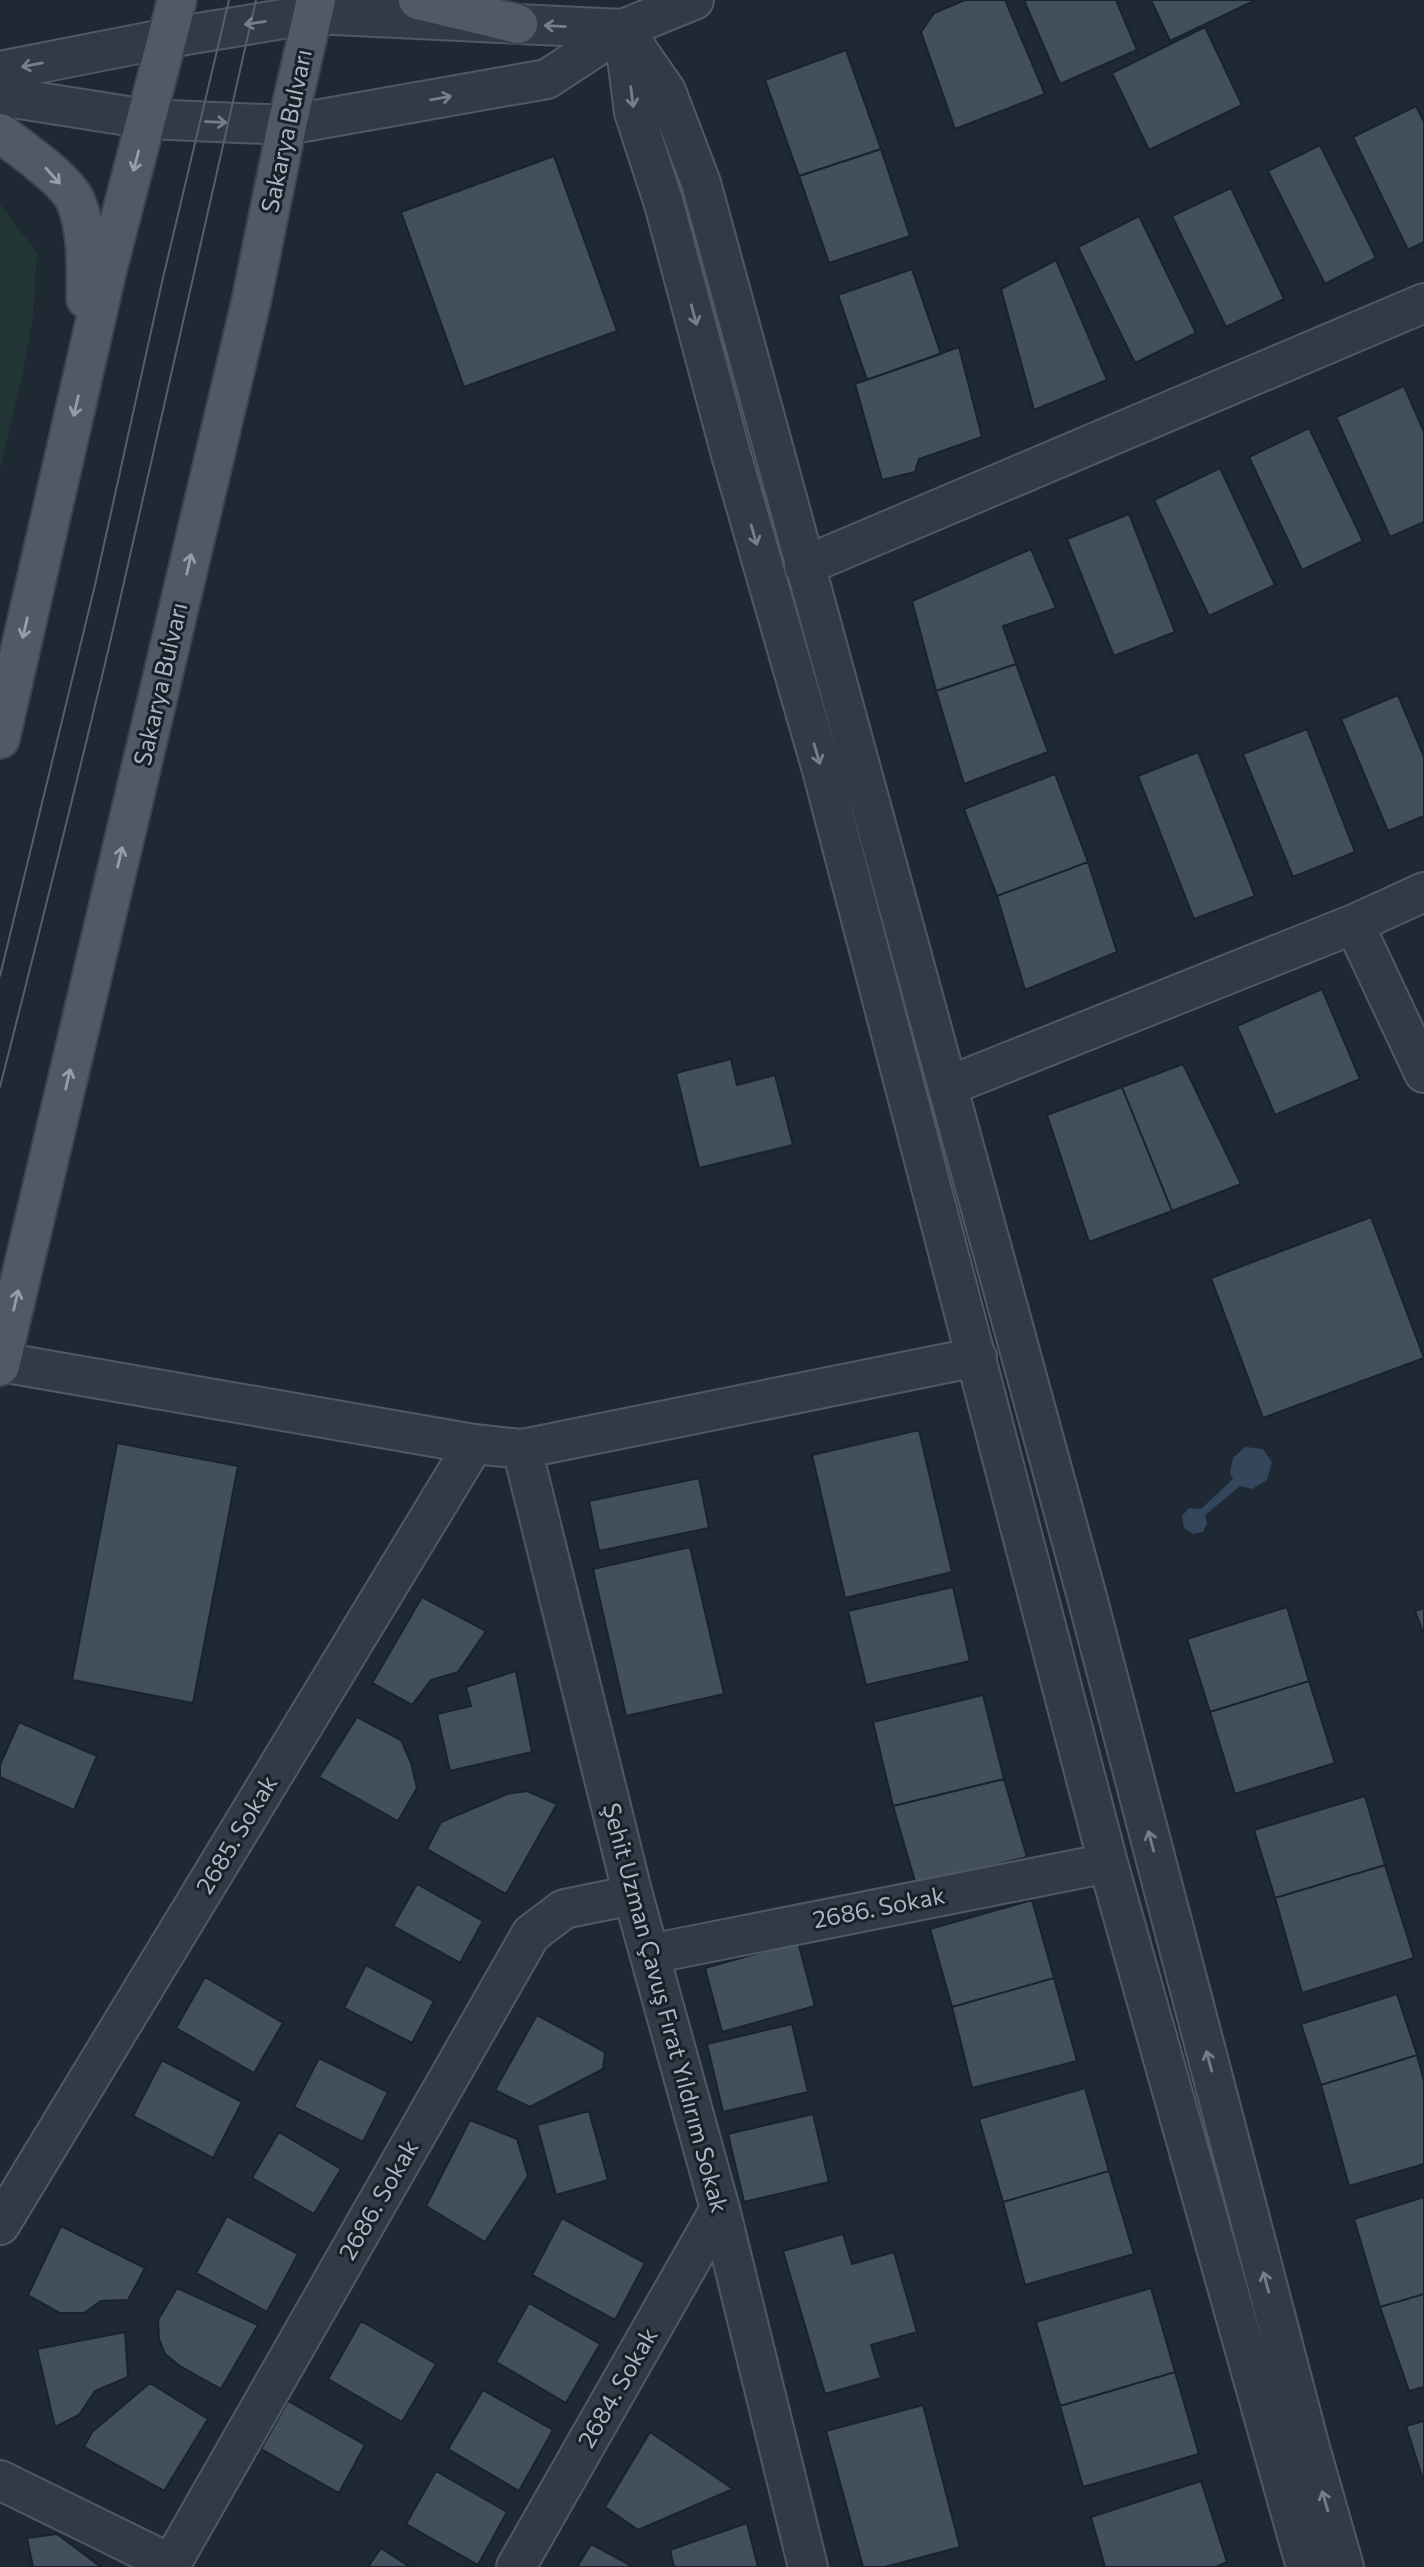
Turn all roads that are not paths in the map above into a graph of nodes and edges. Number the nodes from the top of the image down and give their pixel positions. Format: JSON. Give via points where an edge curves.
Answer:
{"nodes":[{"id":1,"x":177,"y":0,"type":"edge"},
{"id":2,"x":418,"y":0,"type":"edge"},
{"id":3,"x":694,"y":0,"type":"edge"},
{"id":4,"x":315,"y":7,"type":"edge"},
{"id":5,"x":518,"y":24,"type":"junction"},
{"id":6,"x":624,"y":29,"type":"junction"},
{"id":7,"x":168,"y":38,"type":"junction"},
{"id":8,"x":0,"y":71,"type":"edge"},
{"id":9,"x":0,"y":96,"type":"edge"},
{"id":10,"x":147,"y":119,"type":"junction"},
{"id":11,"x":287,"y":125,"type":"junction"},
{"id":12,"x":0,"y":133,"type":"edge"},
{"id":13,"x":1424,"y":303,"type":"edge"},
{"id":14,"x":85,"y":367,"type":"junction"},
{"id":15,"x":804,"y":566,"type":"junction"},
{"id":16,"x":0,"y":739,"type":"edge"},
{"id":17,"x":1424,"y":892,"type":"edge"},
{"id":18,"x":1354,"y":924,"type":"junction"},
{"id":19,"x":1424,"y":1073,"type":"edge"},
{"id":20,"x":948,"y":1086,"type":"junction"},
{"id":21,"x":977,"y":1357,"type":"junction"},
{"id":22,"x":1,"y":1364,"type":"edge"},
{"id":23,"x":474,"y":1444,"type":"junction"},
{"id":24,"x":522,"y":1448,"type":"junction"},
{"id":25,"x":1108,"y":1863,"type":"junction"},
{"id":26,"x":633,"y":1895,"type":"junction"},
{"id":27,"x":650,"y":1954,"type":"junction"},
{"id":28,"x":720,"y":2209,"type":"junction"},
{"id":29,"x":0,"y":2225,"type":"edge"},
{"id":30,"x":0,"y":2480,"type":"edge"},
{"id":31,"x":171,"y":2565,"type":"edge"},
{"id":32,"x":516,"y":2567,"type":"edge"},
{"id":33,"x":808,"y":2567,"type":"edge"},
{"id":34,"x":1306,"y":2567,"type":"edge"},
{"id":35,"x":1344,"y":2567,"type":"edge"}],
"edges":[{"from":1,"to":7,"type":"main road"},
{"from":2,"to":5,"type":"main road"},
{"from":3,"to":6,"type":"street"},
{"from":4,"to":5,"type":"street"},
{"from":4,"to":7,"type":"street","one_way":true},
{"from":4,"to":11,"type":"main road","name":"Sakarya Bulvarı"},
{"from":6,"to":5,"type":"street","one_way":true},
{"from":11,"to":6,"type":"street","one_way":true,"via":[[547,79]]},
{"from":6,"to":15,"type":"street","via":[[666,91],[701,183]]},
{"from":6,"to":21,"type":"street","one_way":true,"via":[[634,112],[664,204],[825,783]]},
{"from":7,"to":8,"type":"street","one_way":true},
{"from":7,"to":10,"type":"main road"},
{"from":9,"to":10,"type":"street"},
{"from":10,"to":11,"type":"street","one_way":true},
{"from":10,"to":14,"type":"main road","one_way":true},
{"from":22,"to":11,"type":"main road","name":"Sakarya Bulvarı","one_way":true,"via":[[248,315]]},
{"from":12,"to":14,"type":"main road","one_way":true,"via":[[43,165],[75,200],[86,249]]},
{"from":13,"to":15,"type":"street"},
{"from":14,"to":16,"type":"main road","one_way":true},
{"from":15,"to":20,"type":"street"},
{"from":17,"to":18,"type":"street"},
{"from":18,"to":19,"type":"street"},
{"from":18,"to":20,"type":"street"},
{"from":35,"to":20,"type":"street","one_way":true},
{"from":21,"to":24,"type":"street"},
{"from":21,"to":25,"type":"street"},
{"from":22,"to":23,"type":"street"},
{"from":23,"to":24,"type":"street"},
{"from":23,"to":29,"type":"street","name":"2685. Sokak"},
{"from":24,"to":26,"type":"street","name":"Şehit Uzman Çavuş Fırat Yıldırım Sokak"},
{"from":25,"to":27,"type":"street","name":"2686. Sokak"},
{"from":25,"to":34,"type":"street"},
{"from":26,"to":27,"type":"street","name":"Şehit Uzman Çavuş Fırat Yıldırım Sokak"},
{"from":26,"to":31,"type":"street","name":"2686. Sokak","via":[[564,1909],[531,1934]]},
{"from":27,"to":28,"type":"street","name":"Şehit Uzman Çavuş Fırat Yıldırım Sokak"},
{"from":28,"to":32,"type":"street","name":"2684. Sokak"},
{"from":28,"to":33,"type":"street","name":"Şehit Uzman Çavuş Fırat Yıldırım Sokak"},
{"from":30,"to":31,"type":"street"}]}
